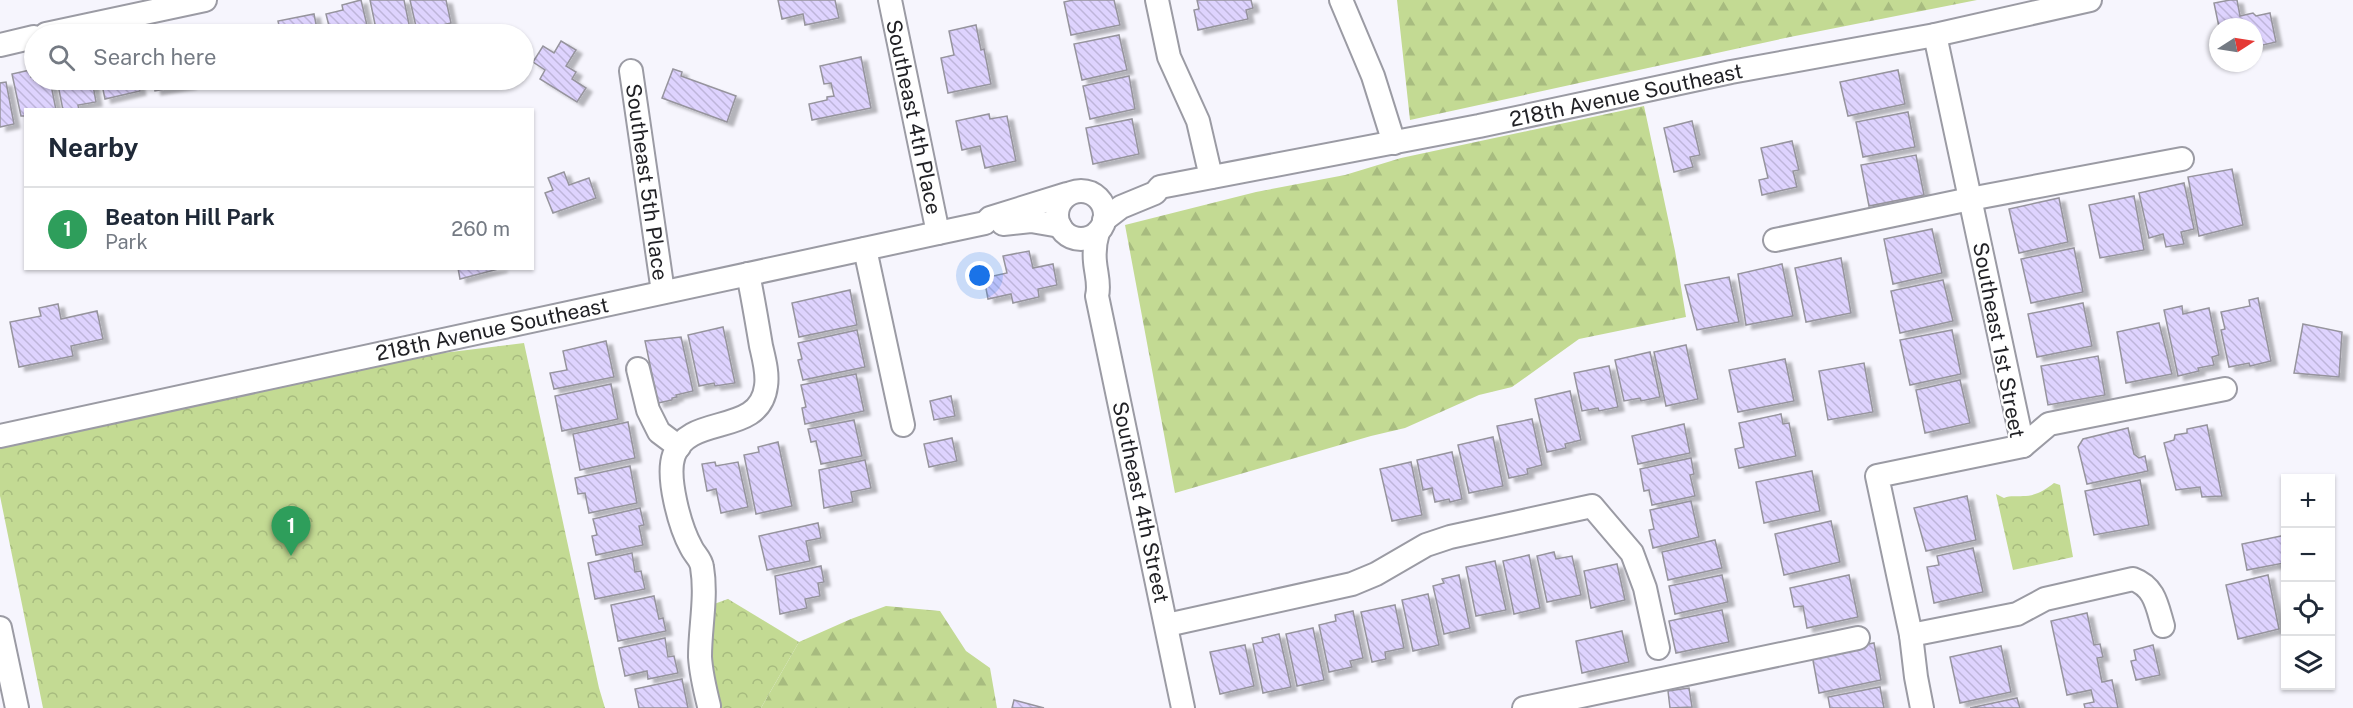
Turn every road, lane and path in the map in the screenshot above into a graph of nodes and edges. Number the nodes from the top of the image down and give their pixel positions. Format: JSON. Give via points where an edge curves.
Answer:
{"nodes":[{"id":1,"x":205,"y":0,"type":"edge"},
{"id":2,"x":890,"y":0,"type":"edge"},
{"id":3,"x":1157,"y":0,"type":"edge"},
{"id":4,"x":1341,"y":0,"type":"edge"},
{"id":5,"x":2090,"y":0,"type":"edge"},
{"id":6,"x":93,"y":24,"type":"edge"},
{"id":7,"x":1935,"y":35,"type":"junction"},
{"id":8,"x":24,"y":39,"type":"edge"},
{"id":9,"x":0,"y":45,"type":"edge"},
{"id":10,"x":631,"y":71,"type":"dead end"},
{"id":11,"x":1394,"y":143,"type":"junction"},
{"id":12,"x":2182,"y":159,"type":"dead end"},
{"id":13,"x":1211,"y":177,"type":"junction"},
{"id":14,"x":1160,"y":187,"type":"junction"},
{"id":15,"x":1090,"y":193,"type":"junction"},
{"id":16,"x":1067,"y":194,"type":"junction"},
{"id":17,"x":1970,"y":199,"type":"junction"},
{"id":18,"x":985,"y":223,"type":"junction"},
{"id":19,"x":1101,"y":226,"type":"junction"},
{"id":20,"x":1066,"y":232,"type":"junction"},
{"id":21,"x":938,"y":233,"type":"junction"},
{"id":22,"x":1775,"y":240,"type":"dead end"},
{"id":23,"x":865,"y":249,"type":"junction"},
{"id":24,"x":748,"y":274,"type":"junction"},
{"id":25,"x":663,"y":292,"type":"junction"},
{"id":26,"x":1097,"y":296,"type":"junction"},
{"id":27,"x":638,"y":369,"type":"dead end"},
{"id":28,"x":2225,"y":389,"type":"dead end"},
{"id":29,"x":903,"y":424,"type":"dead end"},
{"id":30,"x":0,"y":436,"type":"edge"},
{"id":31,"x":2022,"y":446,"type":"junction"},
{"id":32,"x":679,"y":447,"type":"junction"},
{"id":33,"x":1167,"y":624,"type":"junction"},
{"id":34,"x":2163,"y":626,"type":"dead end"},
{"id":35,"x":0,"y":628,"type":"edge"},
{"id":36,"x":1911,"y":635,"type":"junction"},
{"id":37,"x":1858,"y":638,"type":"dead end"},
{"id":38,"x":1658,"y":648,"type":"dead end"},
{"id":39,"x":709,"y":706,"type":"dead end"},
{"id":40,"x":17,"y":708,"type":"edge"},
{"id":41,"x":1183,"y":708,"type":"edge"},
{"id":42,"x":1524,"y":708,"type":"edge"},
{"id":43,"x":1922,"y":708,"type":"edge"}],
"edges":[{"from":1,"to":6,"type":"street"},
{"from":2,"to":21,"type":"street","name":"Southeast 4th Place"},
{"from":3,"to":13,"type":"street","via":[[1169,57],[1198,121]]},
{"from":4,"to":11,"type":"street","via":[[1373,76]]},
{"from":5,"to":7,"type":"street","name":"218th Avenue Southeast"},
{"from":7,"to":11,"type":"street","name":"218th Avenue Southeast","via":[[1731,72]]},
{"from":7,"to":17,"type":"street","name":"Southeast 1st Street"},
{"from":8,"to":9,"type":"street"},
{"from":10,"to":25,"type":"street","name":"Southeast 5th Place"},
{"from":11,"to":13,"type":"street","name":"218th Avenue Southeast"},
{"from":12,"to":17,"type":"street"},
{"from":13,"to":14,"type":"street","name":"218th Avenue Southeast"},
{"from":14,"to":15,"type":"street","name":"218th Avenue Southeast","via":[[1151,183]]},
{"from":14,"to":19,"type":"street","name":"218th Avenue Southeast","via":[[1155,193],[1121,207]]},
{"from":15,"to":16,"type":"street"},
{"from":15,"to":19,"type":"street","via":[[1103,207]]},
{"from":16,"to":18,"type":"street","name":"218th Avenue Southeast","via":[[990,218]]},
{"from":16,"to":20,"type":"street","via":[[1059,207]]},
{"from":17,"to":22,"type":"street"},
{"from":17,"to":31,"type":"street","name":"Southeast 1st Street"},
{"from":18,"to":20,"type":"street","name":"218th Avenue Southeast","via":[[994,226],[1031,221]]},
{"from":18,"to":21,"type":"street","name":"218th Avenue Southeast"},
{"from":19,"to":20,"type":"street","via":[[1081,240]]},
{"from":19,"to":26,"type":"street","name":"Southeast 4th Street","via":[[1095,246]]},
{"from":20,"to":26,"type":"street","name":"Southeast 4th Street","via":[[1090,291]]},
{"from":21,"to":23,"type":"street","name":"218th Avenue Southeast"},
{"from":23,"to":24,"type":"street","name":"218th Avenue Southeast"},
{"from":23,"to":29,"type":"street"},
{"from":24,"to":25,"type":"street","name":"218th Avenue Southeast"},
{"from":24,"to":32,"type":"street","via":[[766,369],[766,389],[759,403],[744,417],[694,433]]},
{"from":25,"to":30,"type":"street","name":"218th Avenue Southeast"},
{"from":26,"to":33,"type":"street","name":"Southeast 4th Street"},
{"from":27,"to":32,"type":"street","via":[[648,410],[659,432]]},
{"from":28,"to":31,"type":"street","via":[[2049,424]]},
{"from":31,"to":36,"type":"street","name":"Southeast 1st Street","via":[[1877,476]]},
{"from":32,"to":39,"type":"street","via":[[670,471],[684,529],[702,564],[701,670]]},
{"from":33,"to":38,"type":"street","via":[[1352,584],[1426,545],[1450,537],[1592,506],[1632,553],[1645,588]]},
{"from":33,"to":41,"type":"street","name":"Southeast 4th Street"},
{"from":34,"to":36,"type":"street","via":[[2152,591],[2133,579],[2045,599],[2017,614]]},
{"from":35,"to":40,"type":"street"},
{"from":36,"to":43,"type":"street","name":"Southeast 1st Street"},
{"from":37,"to":42,"type":"street"}]}
